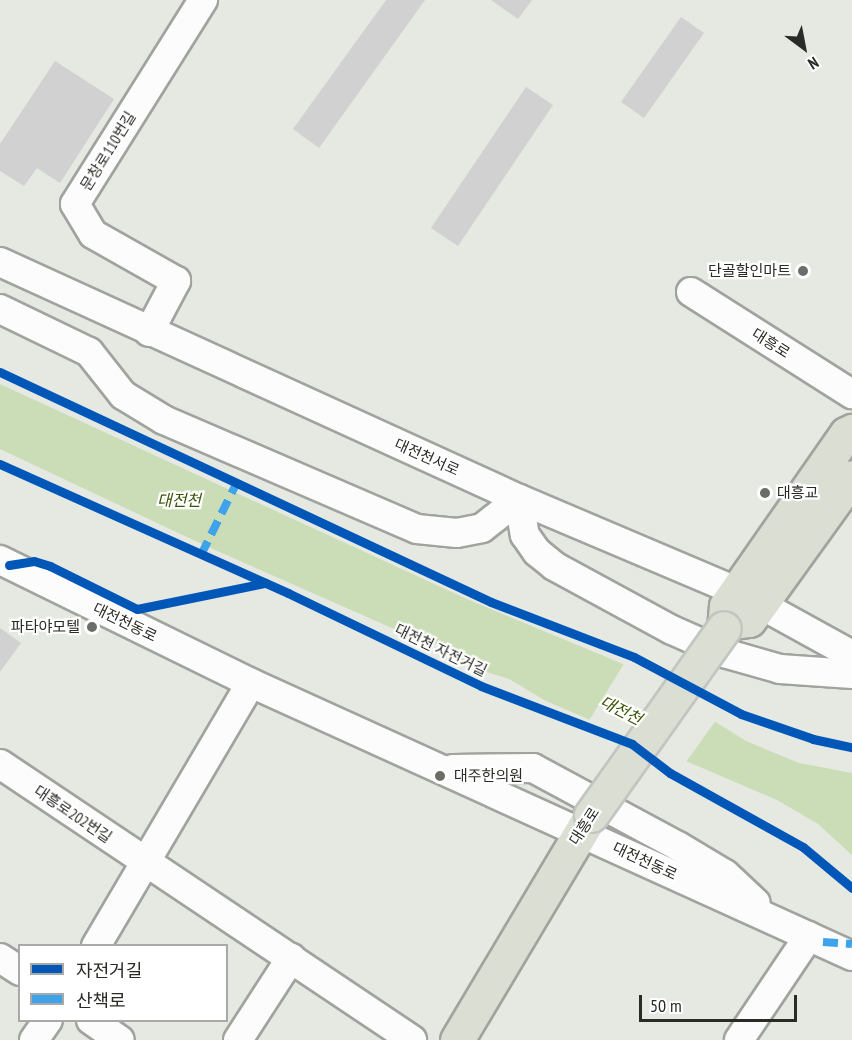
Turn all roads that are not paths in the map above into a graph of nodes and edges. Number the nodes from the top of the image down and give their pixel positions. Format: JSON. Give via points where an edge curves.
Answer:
{"nodes":[{"id":1,"x":203,"y":0,"type":"edge"},
{"id":2,"x":0,"y":262,"type":"edge"},
{"id":3,"x":691,"y":292,"type":"dead end"},
{"id":4,"x":0,"y":309,"type":"edge"},
{"id":5,"x":149,"y":332,"type":"junction"},
{"id":6,"x":852,"y":394,"type":"edge"},
{"id":7,"x":852,"y":431,"type":"edge"},
{"id":8,"x":852,"y":477,"type":"edge"},
{"id":9,"x":519,"y":499,"type":"junction"},
{"id":10,"x":0,"y":560,"type":"edge"},
{"id":11,"x":749,"y":598,"type":"junction"},
{"id":12,"x":852,"y":655,"type":"edge"},
{"id":13,"x":852,"y":674,"type":"edge"},
{"id":14,"x":251,"y":683,"type":"junction"},
{"id":15,"x":0,"y":764,"type":"edge"},
{"id":16,"x":446,"y":769,"type":"junction"},
{"id":17,"x":586,"y":823,"type":"junction"},
{"id":18,"x":146,"y":864,"type":"junction"},
{"id":19,"x":766,"y":916,"type":"junction"},
{"id":20,"x":809,"y":936,"type":"junction"},
{"id":21,"x":97,"y":944,"type":"edge"},
{"id":22,"x":852,"y":956,"type":"edge"},
{"id":23,"x":0,"y":958,"type":"edge"},
{"id":24,"x":291,"y":958,"type":"junction"},
{"id":25,"x":18,"y":970,"type":"edge"},
{"id":26,"x":47,"y":1022,"type":"edge"},
{"id":27,"x":94,"y":1022,"type":"edge"},
{"id":28,"x":34,"y":1040,"type":"edge"},
{"id":29,"x":120,"y":1040,"type":"edge"},
{"id":30,"x":238,"y":1040,"type":"edge"},
{"id":31,"x":412,"y":1040,"type":"edge"},
{"id":32,"x":457,"y":1040,"type":"edge"},
{"id":33,"x":739,"y":1040,"type":"edge"}],
"edges":[{"from":1,"to":5,"type":"street","name":"문창로110번길","via":[[75,204],[93,234],[176,281]]},
{"from":2,"to":5,"type":"street","name":"대전천서로"},
{"from":3,"to":6,"type":"street","name":"대흥로"},
{"from":4,"to":9,"type":"street","via":[[89,352],[123,395],[164,420],[417,530],[457,533],[482,528]]},
{"from":5,"to":9,"type":"street","name":"대전천서로"},
{"from":7,"to":11,"type":"main road","name":"대흥로","via":[[846,434]]},
{"from":8,"to":11,"type":"main road","name":"대흥로"},
{"from":9,"to":11,"type":"street","name":"대전천서로"},
{"from":9,"to":13,"type":"street","via":[[525,535],[537,552],[554,566],[672,630],[724,653],[780,669]]},
{"from":10,"to":14,"type":"street","name":"대전천동로"},
{"from":11,"to":12,"type":"street","name":"대전천서로"},
{"from":11,"to":17,"type":"main road","name":"대흥로","bridge":true,"via":[[726,606],[725,625]]},
{"from":14,"to":16,"type":"street","name":"대전천동로"},
{"from":14,"to":18,"type":"street"},
{"from":15,"to":18,"type":"street","name":"대흥로202번길"},
{"from":16,"to":17,"type":"street","name":"대전천동로"},
{"from":16,"to":19,"type":"street","via":[[533,768],[725,874]]},
{"from":17,"to":19,"type":"street","name":"대전천동로"},
{"from":17,"to":32,"type":"main road","name":"대흥로"},
{"from":18,"to":21,"type":"street"},
{"from":18,"to":24,"type":"street","name":"대흥로202번길"},
{"from":19,"to":20,"type":"street","name":"대전천동로"},
{"from":20,"to":22,"type":"street","name":"대전천동로"},
{"from":20,"to":33,"type":"street"},
{"from":23,"to":25,"type":"street"},
{"from":24,"to":30,"type":"street"},
{"from":24,"to":31,"type":"street","name":"대흥로202번길"},
{"from":26,"to":28,"type":"street"},
{"from":27,"to":29,"type":"street"}]}
